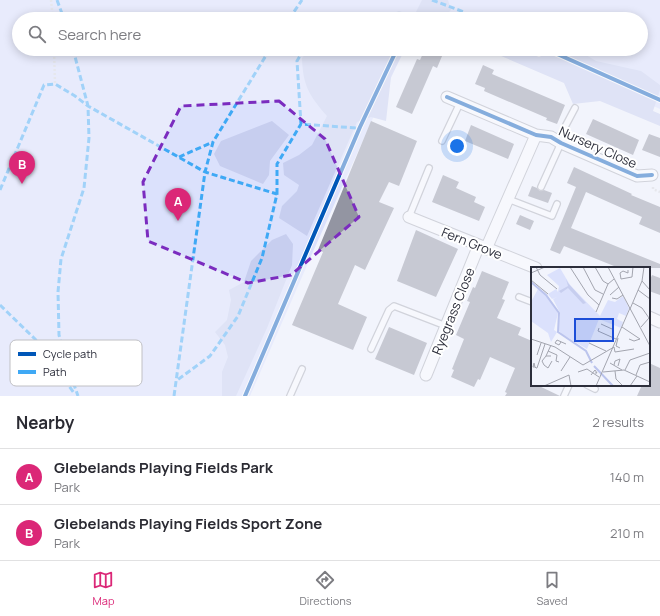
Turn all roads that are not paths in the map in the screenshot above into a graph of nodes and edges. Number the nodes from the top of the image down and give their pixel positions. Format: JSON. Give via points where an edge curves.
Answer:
{"nodes":[{"id":1,"x":447,"y":97,"type":"dead end"},
{"id":2,"x":460,"y":103,"type":"junction"},
{"id":3,"x":574,"y":108,"type":"dead end"},
{"id":4,"x":536,"y":135,"type":"junction"},
{"id":5,"x":442,"y":141,"type":"dead end"},
{"id":6,"x":559,"y":142,"type":"junction"},
{"id":7,"x":429,"y":168,"type":"dead end"},
{"id":8,"x":652,"y":175,"type":"dead end"},
{"id":9,"x":541,"y":187,"type":"dead end"},
{"id":10,"x":508,"y":199,"type":"junction"},
{"id":11,"x":557,"y":204,"type":"dead end"},
{"id":12,"x":409,"y":217,"type":"joint"},
{"id":13,"x":483,"y":247,"type":"junction"},
{"id":14,"x":533,"y":267,"type":"edge"},
{"id":15,"x":519,"y":297,"type":"dead end"},
{"id":16,"x":531,"y":302,"type":"edge"},
{"id":17,"x":650,"y":317,"type":"edge"},
{"id":18,"x":660,"y":322,"type":"edge"},
{"id":19,"x":447,"y":326,"type":"junction"},
{"id":20,"x":371,"y":349,"type":"dead end"},
{"id":21,"x":302,"y":370,"type":"dead end"},
{"id":22,"x":426,"y":375,"type":"dead end"},
{"id":23,"x":568,"y":386,"type":"edge"},
{"id":24,"x":588,"y":386,"type":"edge"},
{"id":25,"x":595,"y":389,"type":"dead end"},
{"id":26,"x":290,"y":396,"type":"edge"},
{"id":27,"x":564,"y":396,"type":"edge"}],
"edges":[{"from":1,"to":2,"type":"street","name":"Nursery Close"},
{"from":2,"to":4,"type":"street","name":"Nursery Close"},
{"from":2,"to":5,"type":"lane"},
{"from":3,"to":6,"type":"lane"},
{"from":4,"to":6,"type":"street","name":"Nursery Close","via":[[551,137]]},
{"from":4,"to":10,"type":"street"},
{"from":6,"to":8,"type":"street","name":"Nursery Close","via":[[637,176]]},
{"from":6,"to":9,"type":"lane"},
{"from":7,"to":12,"type":"lane"},
{"from":10,"to":11,"type":"lane","via":[[552,216]]},
{"from":10,"to":13,"type":"street"},
{"from":12,"to":13,"type":"street","name":"Fern Grove"},
{"from":13,"to":14,"type":"street","name":"Fern Grove"},
{"from":13,"to":19,"type":"street","name":"Ryegrass Close"},
{"from":15,"to":16,"type":"lane"},
{"from":17,"to":18,"type":"street"},
{"from":19,"to":20,"type":"lane","via":[[394,306],[389,310]]},
{"from":19,"to":22,"type":"street","name":"Ryegrass Close"},
{"from":21,"to":26,"type":"lane"},
{"from":23,"to":27,"type":"lane"},
{"from":24,"to":25,"type":"lane"}]}
